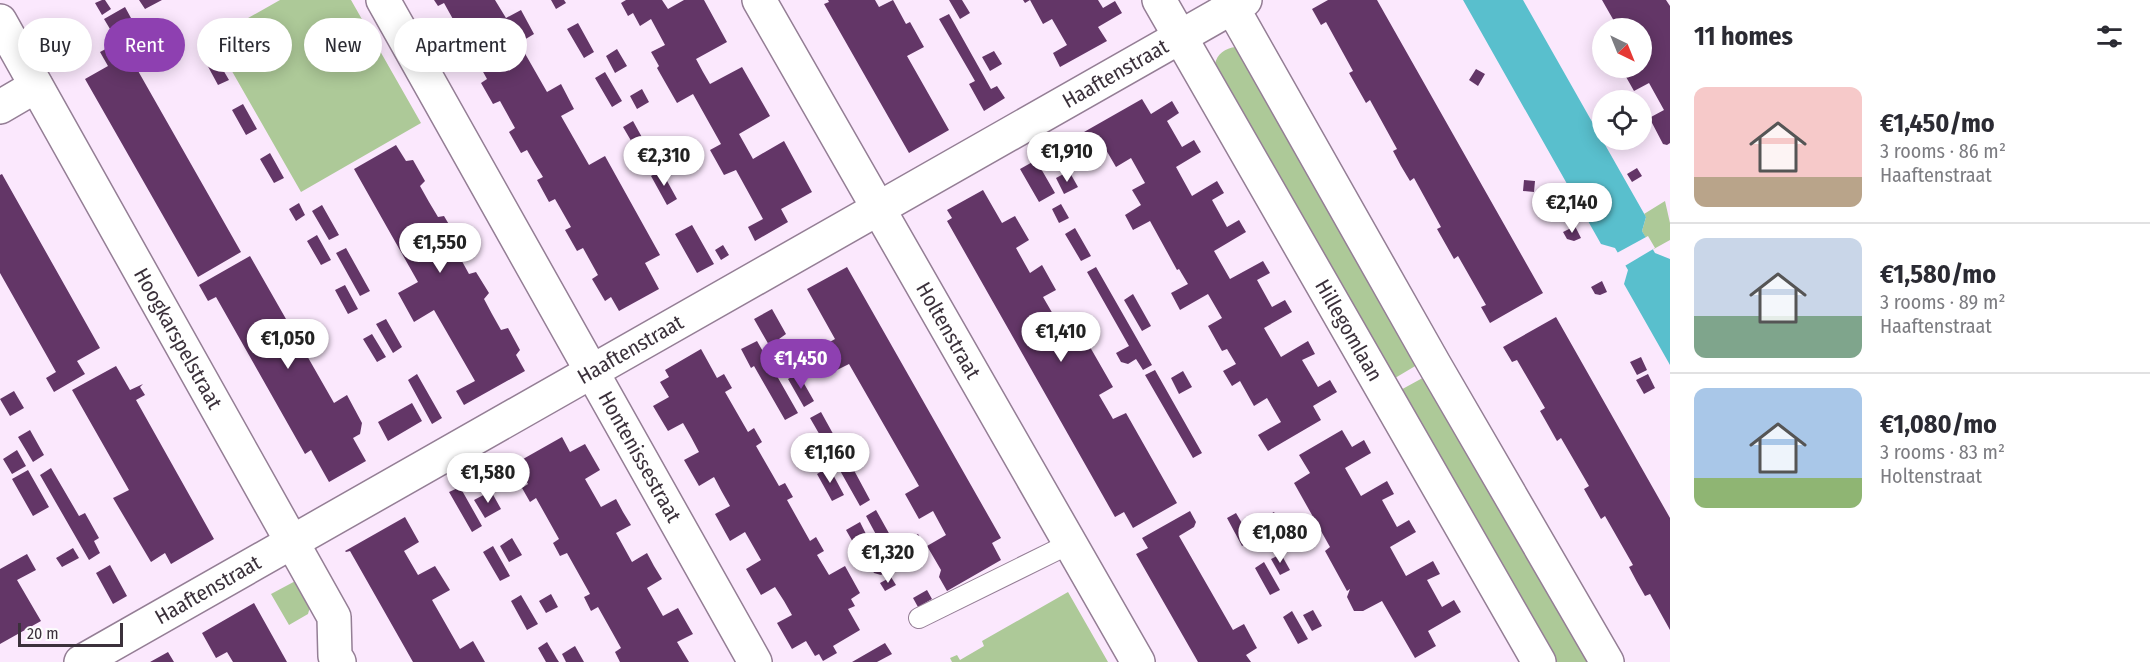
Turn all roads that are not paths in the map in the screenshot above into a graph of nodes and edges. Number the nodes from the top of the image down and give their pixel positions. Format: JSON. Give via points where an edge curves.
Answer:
{"nodes":[{"id":1,"x":383,"y":0,"type":"edge"},
{"id":2,"x":759,"y":0,"type":"edge"},
{"id":3,"x":1159,"y":0,"type":"edge"},
{"id":4,"x":1235,"y":3,"type":"edge"},
{"id":5,"x":0,"y":21,"type":"edge"},
{"id":6,"x":1180,"y":37,"type":"junction"},
{"id":7,"x":36,"y":86,"type":"junction"},
{"id":8,"x":0,"y":107,"type":"edge"},
{"id":9,"x":878,"y":207,"type":"junction"},
{"id":10,"x":591,"y":371,"type":"junction"},
{"id":11,"x":291,"y":541,"type":"junction"},
{"id":12,"x":1071,"y":543,"type":"junction"},
{"id":13,"x":919,"y":618,"type":"dead end"},
{"id":14,"x":81,"y":662,"type":"edge"},
{"id":15,"x":339,"y":662,"type":"edge"},
{"id":16,"x":755,"y":662,"type":"edge"},
{"id":17,"x":1138,"y":662,"type":"edge"},
{"id":18,"x":1539,"y":662,"type":"edge"},
{"id":19,"x":1607,"y":662,"type":"edge"}],
"edges":[{"from":1,"to":10,"type":"street","name":"Hontenissestraat"},
{"from":2,"to":9,"type":"street","name":"Holtenstraat"},
{"from":3,"to":6,"type":"street","name":"Hillegomlaan"},
{"from":4,"to":6,"type":"street","name":"Haaftenstraat"},
{"from":4,"to":19,"type":"street","via":[[1434,364]]},
{"from":5,"to":7,"type":"street","name":"Hoogkarspelstraat"},
{"from":6,"to":9,"type":"street","name":"Haaftenstraat"},
{"from":6,"to":18,"type":"street","name":"Hillegomlaan"},
{"from":7,"to":8,"type":"street"},
{"from":7,"to":11,"type":"street","name":"Hoogkarspelstraat"},
{"from":9,"to":10,"type":"street","name":"Haaftenstraat"},
{"from":9,"to":12,"type":"street","name":"Holtenstraat"},
{"from":10,"to":11,"type":"street","name":"Haaftenstraat"},
{"from":10,"to":16,"type":"street","name":"Hontenissestraat"},
{"from":11,"to":14,"type":"street","name":"Haaftenstraat"},
{"from":11,"to":15,"type":"street","name":"Hoogkarspelstraat","via":[[334,617],[335,656]]},
{"from":12,"to":13,"type":"lane"},
{"from":12,"to":17,"type":"street","name":"Holtenstraat"}]}
